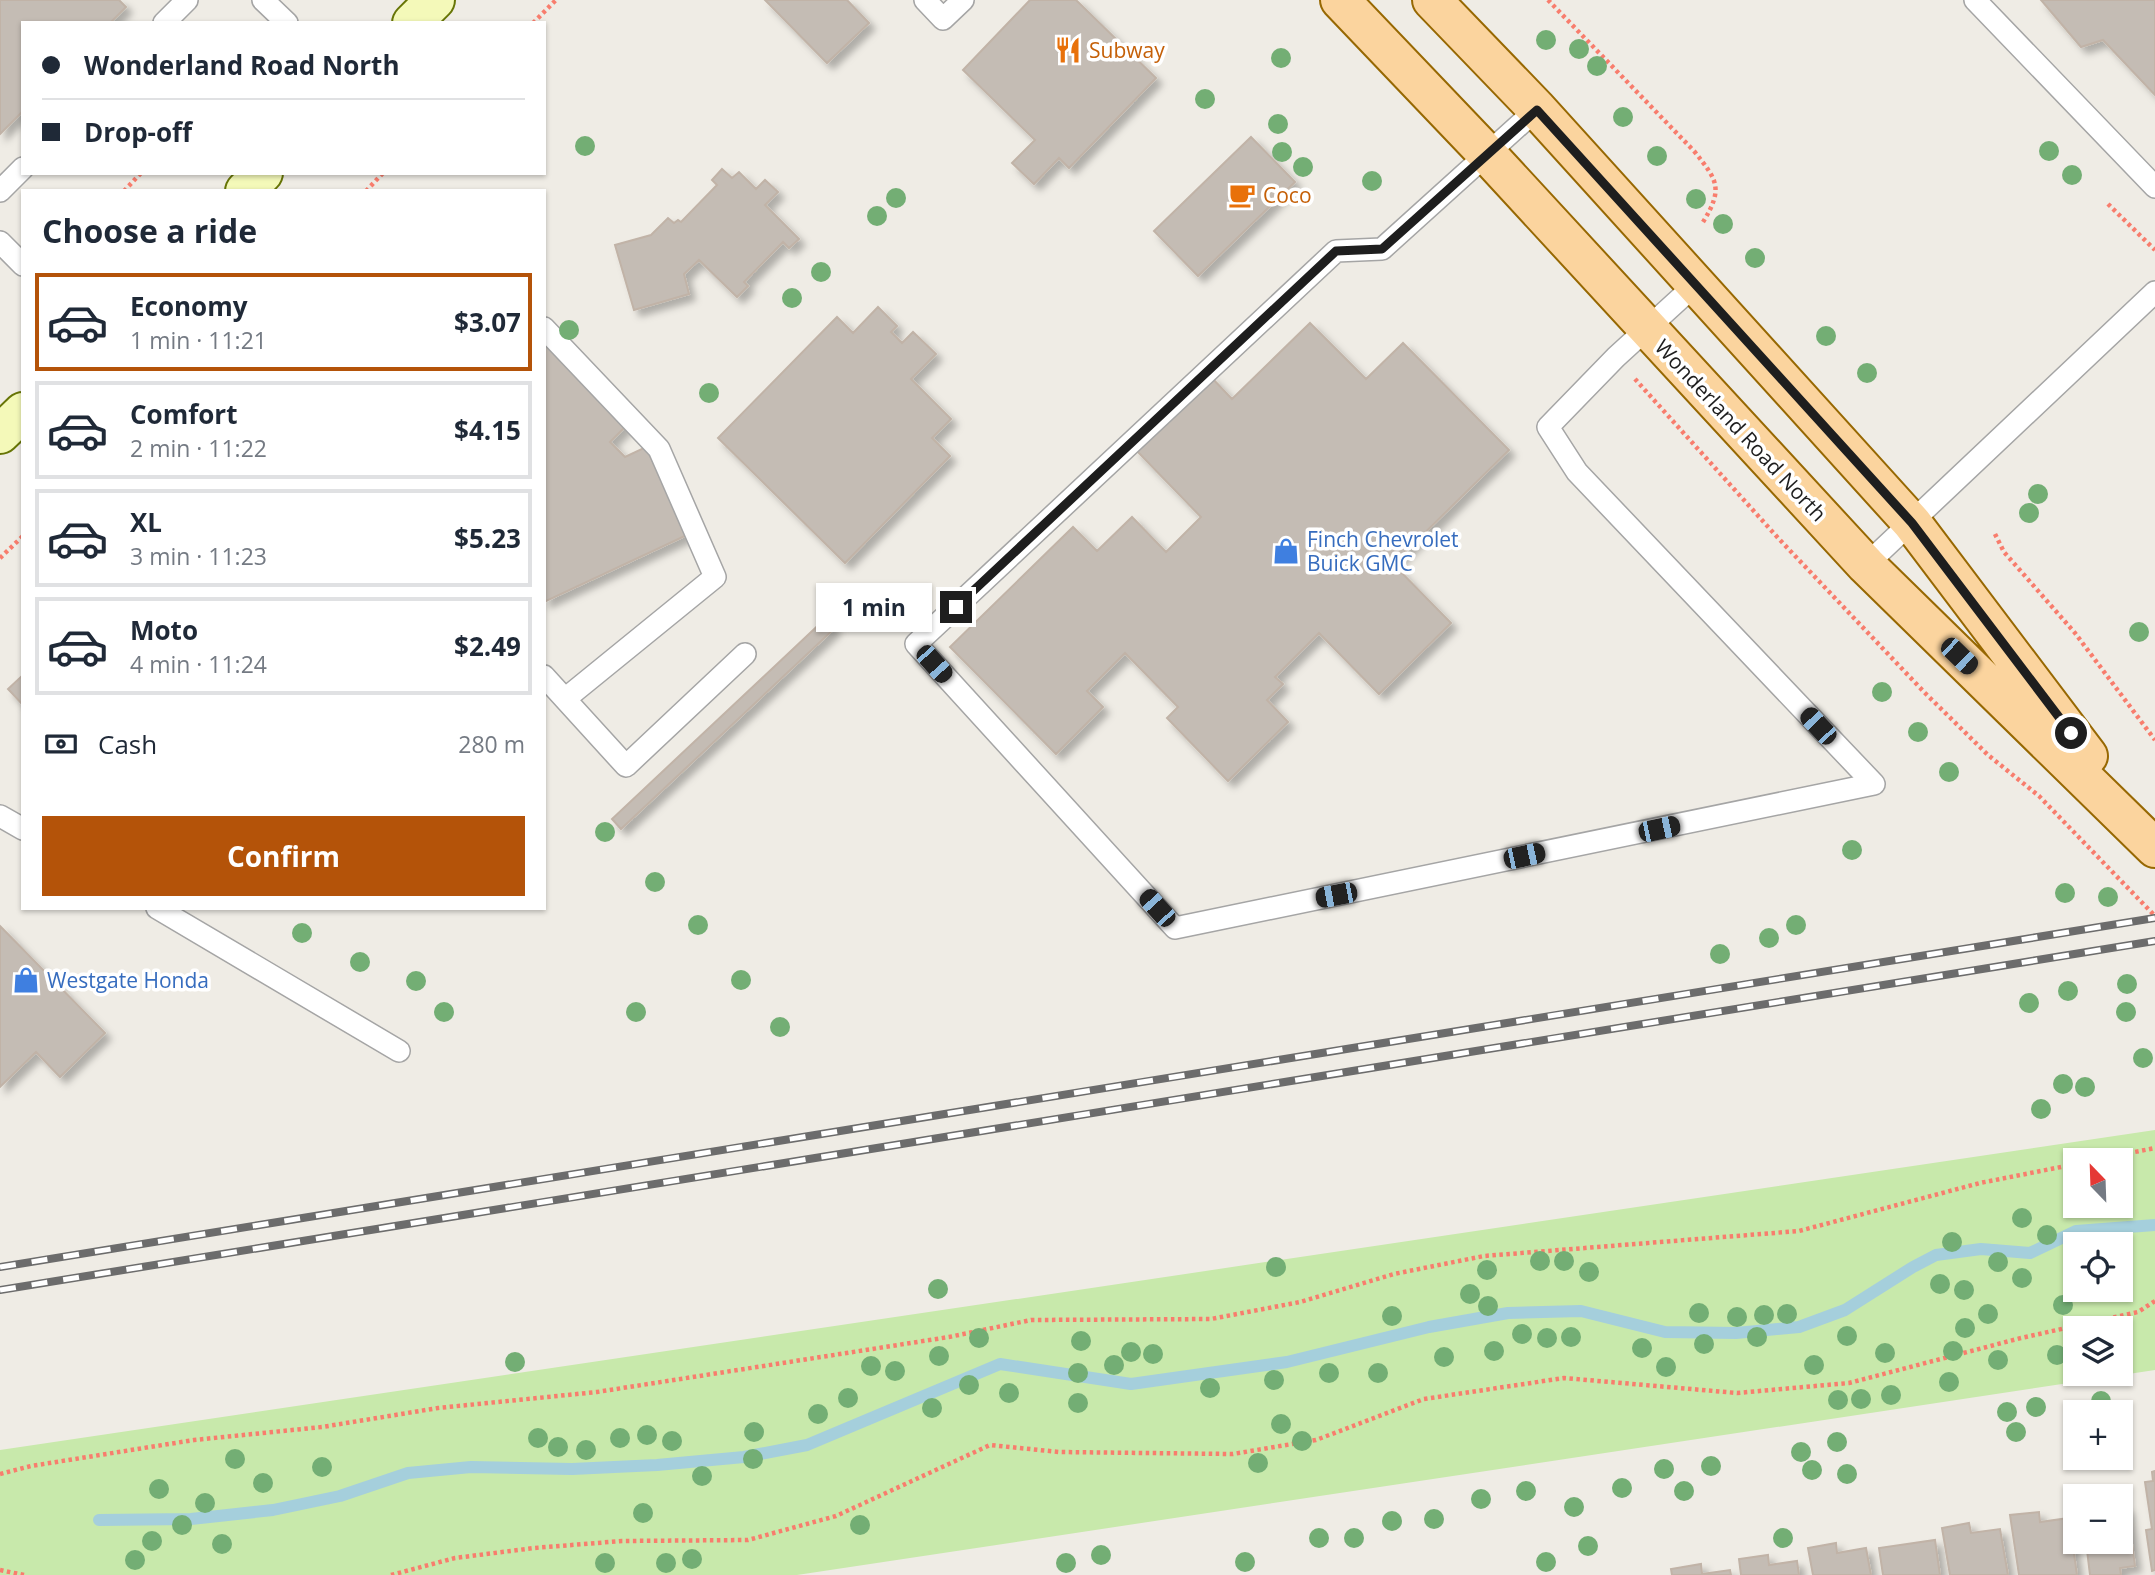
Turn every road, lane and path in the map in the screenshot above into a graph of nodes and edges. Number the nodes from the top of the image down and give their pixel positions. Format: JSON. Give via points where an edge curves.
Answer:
{"nodes":[{"id":1,"x":187,"y":0,"type":"edge"},
{"id":2,"x":263,"y":0,"type":"edge"},
{"id":3,"x":435,"y":0,"type":"edge"},
{"id":4,"x":556,"y":0,"type":"edge"},
{"id":5,"x":925,"y":0,"type":"edge"},
{"id":6,"x":963,"y":0,"type":"edge"},
{"id":7,"x":1340,"y":0,"type":"edge"},
{"id":8,"x":1432,"y":0,"type":"edge"},
{"id":9,"x":1548,"y":0,"type":"edge"},
{"id":10,"x":1975,"y":0,"type":"edge"},
{"id":11,"x":166,"y":21,"type":"edge"},
{"id":12,"x":285,"y":21,"type":"edge"},
{"id":13,"x":414,"y":21,"type":"edge"},
{"id":14,"x":535,"y":21,"type":"edge"},
{"id":15,"x":1537,"y":110,"type":"junction"},
{"id":16,"x":1487,"y":154,"type":"junction"},
{"id":17,"x":21,"y":170,"type":"edge"},
{"id":18,"x":139,"y":175,"type":"edge"},
{"id":19,"x":261,"y":175,"type":"edge"},
{"id":20,"x":381,"y":175,"type":"edge"},
{"id":21,"x":2155,"y":187,"type":"edge"},
{"id":22,"x":126,"y":189,"type":"edge"},
{"id":23,"x":247,"y":189,"type":"edge"},
{"id":24,"x":368,"y":189,"type":"edge"},
{"id":25,"x":0,"y":191,"type":"edge"},
{"id":26,"x":2109,"y":204,"type":"dead end"},
{"id":27,"x":1703,"y":222,"type":"dead end"},
{"id":28,"x":0,"y":242,"type":"edge"},
{"id":29,"x":2155,"y":250,"type":"edge"},
{"id":30,"x":21,"y":263,"type":"edge"},
{"id":31,"x":1696,"y":284,"type":"junction"},
{"id":32,"x":2155,"y":292,"type":"edge"},
{"id":33,"x":1646,"y":328,"type":"junction"},
{"id":34,"x":546,"y":330,"type":"edge"},
{"id":35,"x":1616,"y":357,"type":"junction"},
{"id":36,"x":21,"y":414,"type":"edge"},
{"id":37,"x":0,"y":434,"type":"edge"},
{"id":38,"x":1912,"y":523,"type":"junction"},
{"id":39,"x":1995,"y":534,"type":"dead end"},
{"id":40,"x":21,"y":538,"type":"edge"},
{"id":41,"x":0,"y":558,"type":"edge"},
{"id":42,"x":1866,"y":565,"type":"junction"},
{"id":43,"x":745,"y":654,"type":"dead end"},
{"id":44,"x":546,"y":678,"type":"edge"},
{"id":45,"x":565,"y":699,"type":"junction"},
{"id":46,"x":2155,"y":740,"type":"edge"},
{"id":47,"x":0,"y":816,"type":"edge"},
{"id":48,"x":21,"y":828,"type":"edge"},
{"id":49,"x":2155,"y":846,"type":"edge"},
{"id":50,"x":160,"y":910,"type":"edge"},
{"id":51,"x":2155,"y":916,"type":"edge"},
{"id":52,"x":399,"y":1051,"type":"dead end"},
{"id":53,"x":2155,"y":1148,"type":"edge"},
{"id":54,"x":2133,"y":1152,"type":"edge"},
{"id":55,"x":2063,"y":1167,"type":"edge"},
{"id":56,"x":2155,"y":1301,"type":"edge"},
{"id":57,"x":0,"y":1474,"type":"edge"},
{"id":58,"x":0,"y":1570,"type":"edge"},
{"id":59,"x":24,"y":1575,"type":"edge"},
{"id":60,"x":391,"y":1575,"type":"edge"}],
"edges":[{"from":1,"to":11,"type":"lane"},
{"from":2,"to":12,"type":"lane"},
{"from":3,"to":13,"type":"main road"},
{"from":4,"to":14,"type":"path"},
{"from":5,"to":6,"type":"lane","via":[[943,19]]},
{"from":7,"to":16,"type":"main road","name":"Wonderland Road North"},
{"from":8,"to":15,"type":"main road","name":"Wonderland Road North"},
{"from":9,"to":27,"type":"path","via":[[1715,178],[1716,201]]},
{"from":10,"to":21,"type":"lane"},
{"from":15,"to":16,"type":"lane"},
{"from":15,"to":31,"type":"main road","name":"Wonderland Road North"},
{"from":16,"to":33,"type":"main road","name":"Wonderland Road North"},
{"from":16,"to":35,"type":"lane","via":[[1382,249],[1336,251],[916,644],[1175,928],[1874,784],[1577,471],[1548,427]]},
{"from":17,"to":25,"type":"lane"},
{"from":18,"to":22,"type":"path"},
{"from":19,"to":23,"type":"main road"},
{"from":20,"to":24,"type":"path"},
{"from":26,"to":29,"type":"path"},
{"from":28,"to":30,"type":"lane"},
{"from":31,"to":33,"type":"lane"},
{"from":31,"to":38,"type":"main road","name":"Wonderland Road North"},
{"from":32,"to":38,"type":"lane"},
{"from":33,"to":35,"type":"lane"},
{"from":33,"to":42,"type":"main road","name":"Wonderland Road North"},
{"from":34,"to":45,"type":"lane","via":[[659,449],[715,576]]},
{"from":35,"to":51,"type":"path","via":[[1925,693],[1988,755],[2039,796]]},
{"from":36,"to":37,"type":"main road"},
{"from":38,"to":42,"type":"lane"},
{"from":38,"to":49,"type":"main road","name":"Wonderland Road North"},
{"from":39,"to":46,"type":"path","via":[[2004,552],[2075,633]]},
{"from":40,"to":41,"type":"path"},
{"from":42,"to":49,"type":"main road","name":"Wonderland Road North"},
{"from":43,"to":45,"type":"lane","via":[[626,766]]},
{"from":44,"to":45,"type":"lane"},
{"from":47,"to":48,"type":"lane"},
{"from":50,"to":52,"type":"lane"},
{"from":53,"to":54,"type":"path"},
{"from":55,"to":57,"type":"path","via":[[1980,1183],[1798,1231],[1484,1256],[1394,1273],[1300,1302],[1211,1319],[1031,1320],[597,1392],[194,1440]]},
{"from":56,"to":60,"type":"path","via":[[2138,1312],[1849,1383],[1737,1393],[1564,1378],[1424,1399],[1316,1440],[1233,1454],[1059,1452],[990,1445],[836,1516],[748,1539],[534,1548],[455,1558]]},
{"from":58,"to":59,"type":"path"}]}
